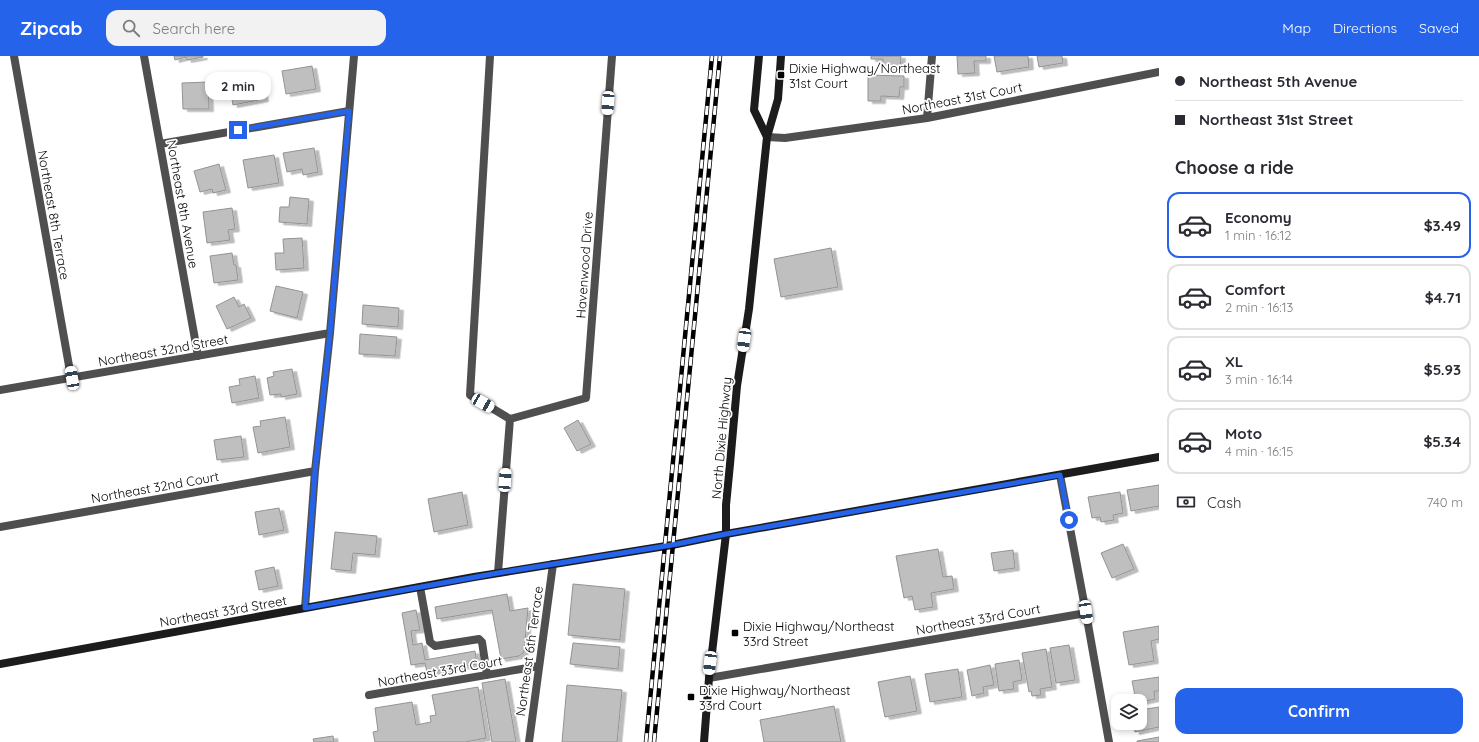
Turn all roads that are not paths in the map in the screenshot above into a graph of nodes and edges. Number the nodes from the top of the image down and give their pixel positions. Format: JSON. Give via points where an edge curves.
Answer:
{"nodes":[{"id":1,"x":14,"y":56,"type":"edge"},
{"id":2,"x":144,"y":56,"type":"edge"},
{"id":3,"x":354,"y":56,"type":"edge"},
{"id":4,"x":490,"y":56,"type":"edge"},
{"id":5,"x":612,"y":56,"type":"edge"},
{"id":6,"x":759,"y":56,"type":"edge"},
{"id":7,"x":782,"y":56,"type":"edge"},
{"id":8,"x":932,"y":56,"type":"edge"},
{"id":9,"x":1159,"y":72,"type":"edge"},
{"id":10,"x":349,"y":111,"type":"junction"},
{"id":11,"x":926,"y":118,"type":"junction"},
{"id":12,"x":767,"y":137,"type":"junction"},
{"id":13,"x":160,"y":144,"type":"junction"},
{"id":14,"x":330,"y":333,"type":"junction"},
{"id":15,"x":198,"y":356,"type":"junction"},
{"id":16,"x":72,"y":378,"type":"junction"},
{"id":17,"x":0,"y":390,"type":"edge"},
{"id":18,"x":510,"y":419,"type":"junction"},
{"id":19,"x":1159,"y":457,"type":"edge"},
{"id":20,"x":315,"y":471,"type":"junction"},
{"id":21,"x":1060,"y":475,"type":"junction"},
{"id":22,"x":0,"y":527,"type":"edge"},
{"id":23,"x":726,"y":534,"type":"junction"},
{"id":24,"x":553,"y":564,"type":"junction"},
{"id":25,"x":498,"y":573,"type":"junction"},
{"id":26,"x":420,"y":587,"type":"junction"},
{"id":27,"x":305,"y":608,"type":"junction"},
{"id":28,"x":1086,"y":612,"type":"junction"},
{"id":29,"x":0,"y":664,"type":"edge"},
{"id":30,"x":539,"y":666,"type":"junction"},
{"id":31,"x":487,"y":675,"type":"junction"},
{"id":32,"x":709,"y":678,"type":"junction"},
{"id":33,"x":369,"y":695,"type":"dead end"},
{"id":34,"x":528,"y":742,"type":"edge"},
{"id":35,"x":704,"y":742,"type":"edge"},
{"id":36,"x":1109,"y":742,"type":"edge"}],
"edges":[{"from":1,"to":16,"type":"street","name":"Northeast 8th Terrace"},
{"from":2,"to":13,"type":"street","name":"Northeast 8th Avenue"},
{"from":3,"to":10,"type":"street"},
{"from":4,"to":18,"type":"street","via":[[470,395]]},
{"from":5,"to":18,"type":"street","name":"Havenwood Drive","via":[[586,398]]},
{"from":6,"to":12,"type":"street","via":[[754,110]]},
{"from":7,"to":12,"type":"street","name":"North Dixie Highway","via":[[778,99]]},
{"from":8,"to":11,"type":"street"},
{"from":9,"to":11,"type":"street","name":"Northeast 31st Court"},
{"from":10,"to":13,"type":"street"},
{"from":10,"to":14,"type":"street"},
{"from":11,"to":12,"type":"street","name":"Northeast 31st Court","via":[[785,138]]},
{"from":12,"to":23,"type":"street","name":"North Dixie Highway","via":[[749,309],[737,386],[726,505]]},
{"from":13,"to":15,"type":"street","name":"Northeast 8th Avenue"},
{"from":14,"to":15,"type":"street","name":"Northeast 32nd Street"},
{"from":14,"to":20,"type":"street"},
{"from":15,"to":16,"type":"street","name":"Northeast 32nd Street"},
{"from":16,"to":17,"type":"street","name":"Northeast 32nd Street"},
{"from":18,"to":25,"type":"street"},
{"from":19,"to":21,"type":"street","name":"Northeast 33rd Street"},
{"from":20,"to":22,"type":"street","name":"Northeast 32nd Court"},
{"from":20,"to":27,"type":"street"},
{"from":21,"to":23,"type":"street","name":"Northeast 33rd Street"},
{"from":21,"to":28,"type":"street"},
{"from":23,"to":24,"type":"street","name":"Northeast 33rd Street"},
{"from":23,"to":32,"type":"street","name":"North Dixie Highway"},
{"from":24,"to":25,"type":"street","name":"Northeast 33rd Street"},
{"from":24,"to":30,"type":"street","name":"Northeast 6th Terrace"},
{"from":25,"to":26,"type":"street","name":"Northeast 33rd Street"},
{"from":26,"to":27,"type":"street","name":"Northeast 33rd Street"},
{"from":26,"to":31,"type":"street","via":[[430,642],[435,646],[479,639],[482,642]]},
{"from":27,"to":29,"type":"street","name":"Northeast 33rd Street"},
{"from":28,"to":32,"type":"street","name":"Northeast 33rd Court"},
{"from":28,"to":36,"type":"street"},
{"from":30,"to":31,"type":"street","name":"Northeast 33rd Court"},
{"from":30,"to":34,"type":"street","name":"Northeast 6th Terrace"},
{"from":31,"to":33,"type":"street","name":"Northeast 33rd Court"},
{"from":32,"to":35,"type":"street","name":"North Dixie Highway"}]}
